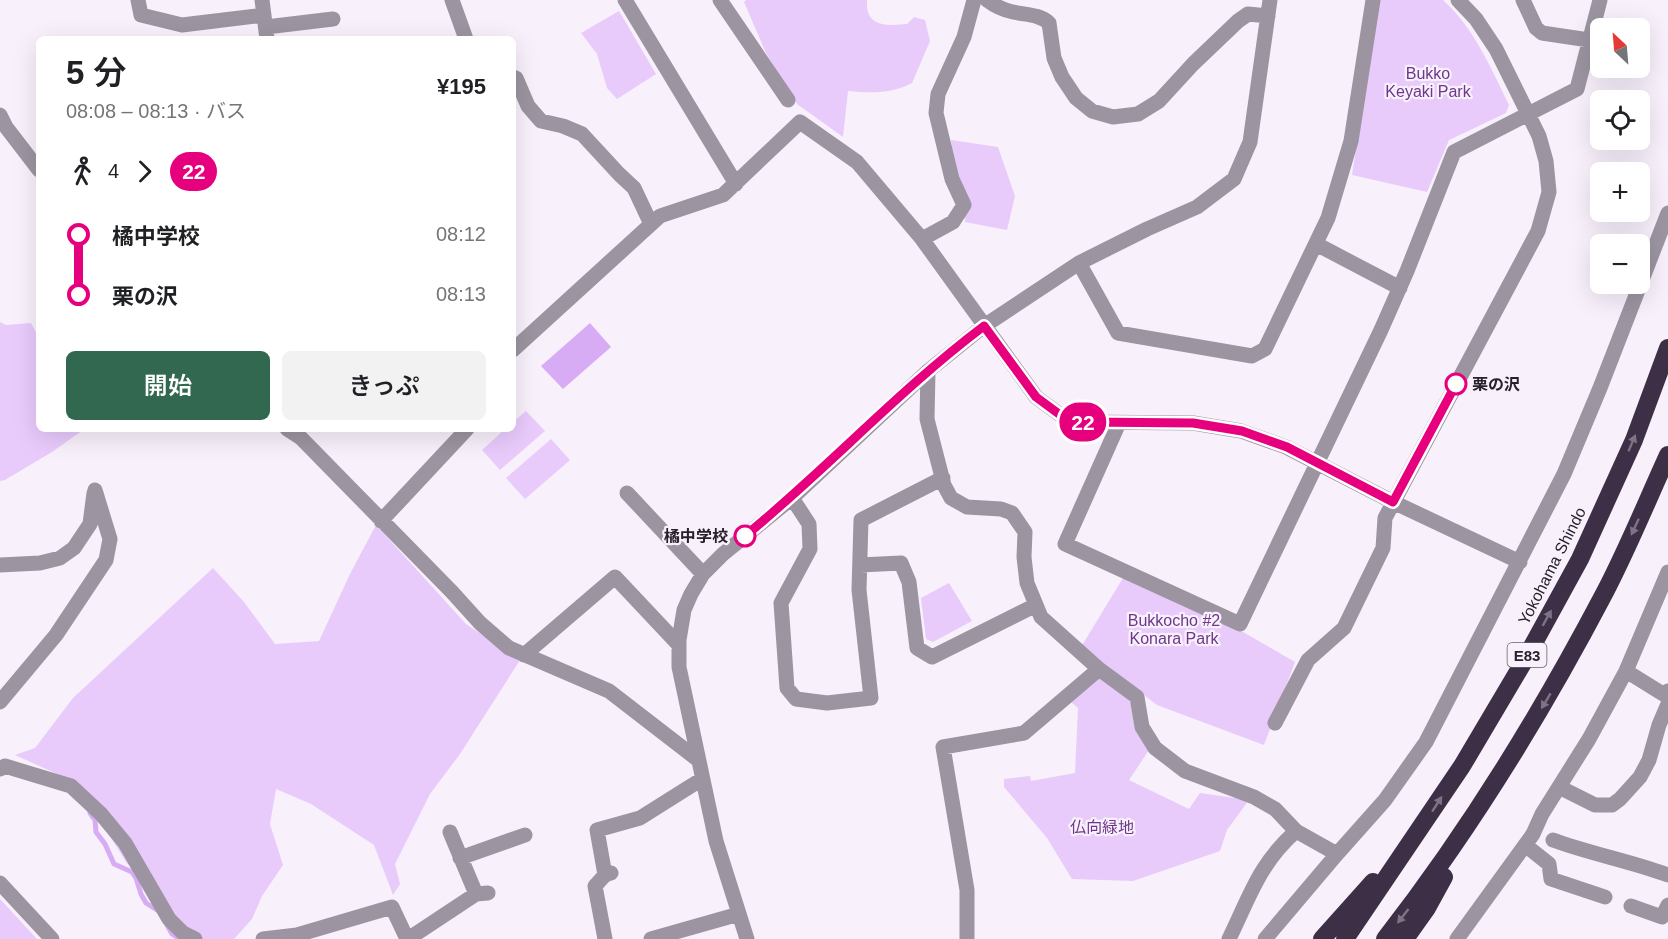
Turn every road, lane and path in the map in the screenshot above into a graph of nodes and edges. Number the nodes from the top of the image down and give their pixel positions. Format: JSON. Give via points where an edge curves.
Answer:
{"nodes":[{"id":1,"x":138,"y":0,"type":"edge"},
{"id":2,"x":452,"y":0,"type":"edge"},
{"id":3,"x":625,"y":0,"type":"edge"},
{"id":4,"x":720,"y":0,"type":"edge"},
{"id":5,"x":974,"y":0,"type":"edge"},
{"id":6,"x":987,"y":0,"type":"edge"},
{"id":7,"x":1270,"y":0,"type":"edge"},
{"id":8,"x":1373,"y":0,"type":"edge"},
{"id":9,"x":1458,"y":0,"type":"edge"},
{"id":10,"x":1523,"y":0,"type":"edge"},
{"id":11,"x":1600,"y":0,"type":"edge"},
{"id":12,"x":1268,"y":16,"type":"junction"},
{"id":13,"x":333,"y":19,"type":"dead end"},
{"id":14,"x":265,"y":20,"type":"edge"},
{"id":15,"x":465,"y":36,"type":"edge"},
{"id":16,"x":1589,"y":40,"type":"junction"},
{"id":17,"x":516,"y":78,"type":"edge"},
{"id":18,"x":788,"y":100,"type":"dead end"},
{"id":19,"x":1529,"y":114,"type":"junction"},
{"id":20,"x":0,"y":115,"type":"edge"},
{"id":21,"x":36,"y":166,"type":"edge"},
{"id":22,"x":736,"y":184,"type":"junction"},
{"id":23,"x":1668,"y":213,"type":"edge"},
{"id":24,"x":651,"y":224,"type":"junction"},
{"id":25,"x":922,"y":239,"type":"junction"},
{"id":26,"x":1316,"y":244,"type":"junction"},
{"id":27,"x":1078,"y":263,"type":"junction"},
{"id":28,"x":1400,"y":288,"type":"junction"},
{"id":29,"x":984,"y":326,"type":"junction"},
{"id":30,"x":516,"y":347,"type":"edge"},
{"id":31,"x":1668,"y":348,"type":"edge"},
{"id":32,"x":928,"y":371,"type":"junction"},
{"id":33,"x":1119,"y":423,"type":"junction"},
{"id":34,"x":292,"y":432,"type":"edge"},
{"id":35,"x":464,"y":432,"type":"edge"},
{"id":36,"x":1668,"y":455,"type":"edge"},
{"id":37,"x":1316,"y":462,"type":"junction"},
{"id":38,"x":943,"y":478,"type":"junction"},
{"id":39,"x":627,"y":493,"type":"dead end"},
{"id":40,"x":792,"y":498,"type":"junction"},
{"id":41,"x":1393,"y":502,"type":"junction"},
{"id":42,"x":381,"y":520,"type":"junction"},
{"id":43,"x":1520,"y":562,"type":"junction"},
{"id":44,"x":0,"y":565,"type":"edge"},
{"id":45,"x":860,"y":565,"type":"junction"},
{"id":46,"x":1668,"y":572,"type":"edge"},
{"id":47,"x":703,"y":574,"type":"junction"},
{"id":48,"x":1036,"y":605,"type":"junction"},
{"id":49,"x":679,"y":645,"type":"junction"},
{"id":50,"x":524,"y":655,"type":"junction"},
{"id":51,"x":1099,"y":669,"type":"junction"},
{"id":52,"x":1626,"y":671,"type":"junction"},
{"id":53,"x":1668,"y":691,"type":"edge"},
{"id":54,"x":0,"y":702,"type":"edge"},
{"id":55,"x":1668,"y":704,"type":"edge"},
{"id":56,"x":1275,"y":723,"type":"dead end"},
{"id":57,"x":697,"y":759,"type":"junction"},
{"id":58,"x":2,"y":767,"type":"edge"},
{"id":59,"x":702,"y":779,"type":"junction"},
{"id":60,"x":1498,"y":781,"type":"junction"},
{"id":61,"x":1559,"y":787,"type":"junction"},
{"id":62,"x":1420,"y":830,"type":"junction"},
{"id":63,"x":1296,"y":831,"type":"junction"},
{"id":64,"x":450,"y":832,"type":"dead end"},
{"id":65,"x":525,"y":835,"type":"dead end"},
{"id":66,"x":1538,"y":839,"type":"junction"},
{"id":67,"x":1337,"y":854,"type":"junction"},
{"id":68,"x":460,"y":858,"type":"junction"},
{"id":69,"x":1668,"y":875,"type":"edge"},
{"id":70,"x":0,"y":883,"type":"edge"},
{"id":71,"x":1605,"y":897,"type":"dead end"},
{"id":72,"x":1668,"y":905,"type":"edge"},
{"id":73,"x":1631,"y":906,"type":"dead end"},
{"id":74,"x":739,"y":914,"type":"junction"},
{"id":75,"x":52,"y":939,"type":"edge"},
{"id":76,"x":195,"y":939,"type":"edge"},
{"id":77,"x":263,"y":939,"type":"edge"},
{"id":78,"x":408,"y":939,"type":"edge"},
{"id":79,"x":605,"y":939,"type":"edge"},
{"id":80,"x":651,"y":939,"type":"edge"},
{"id":81,"x":747,"y":939,"type":"edge"},
{"id":82,"x":967,"y":939,"type":"edge"},
{"id":83,"x":1229,"y":939,"type":"edge"},
{"id":84,"x":1265,"y":939,"type":"edge"},
{"id":85,"x":1322,"y":939,"type":"edge"},
{"id":86,"x":1345,"y":939,"type":"edge"},
{"id":87,"x":1385,"y":939,"type":"edge"},
{"id":88,"x":1405,"y":939,"type":"edge"},
{"id":89,"x":1457,"y":939,"type":"edge"}],
"edges":[{"from":1,"to":14,"type":"street","via":[[141,15],[182,25]]},
{"from":2,"to":15,"type":"street"},
{"from":3,"to":22,"type":"street"},
{"from":4,"to":18,"type":"street"},
{"from":5,"to":25,"type":"street","via":[[964,37],[938,94],[936,113],[952,179],[963,205],[953,222]]},
{"from":6,"to":12,"type":"street","via":[[996,7],[1050,22],[1054,58],[1062,77],[1076,98],[1092,111],[1113,117],[1138,114],[1159,102],[1193,63],[1248,14]]},
{"from":7,"to":12,"type":"street"},
{"from":8,"to":26,"type":"street","via":[[1351,141]]},
{"from":9,"to":19,"type":"street","via":[[1496,49]]},
{"from":10,"to":16,"type":"street","via":[[1542,33]]},
{"from":11,"to":16,"type":"street"},
{"from":12,"to":27,"type":"street","via":[[1250,142],[1234,179],[1197,207]]},
{"from":13,"to":14,"type":"street"},
{"from":16,"to":19,"type":"street","via":[[1577,89]]},
{"from":17,"to":24,"type":"street","via":[[528,106],[540,121],[582,134],[634,188]]},
{"from":19,"to":28,"type":"street","via":[[1454,152]]},
{"from":19,"to":41,"type":"street","via":[[1546,160],[1549,192],[1538,231]]},
{"from":20,"to":21,"type":"street"},
{"from":22,"to":24,"type":"street","via":[[723,195],[660,216]]},
{"from":22,"to":25,"type":"street","via":[[800,122],[857,162]]},
{"from":23,"to":43,"type":"street","via":[[1564,474]]},
{"from":24,"to":30,"type":"street"},
{"from":25,"to":29,"type":"street"},
{"from":26,"to":27,"type":"street","via":[[1265,349],[1252,356],[1118,333]]},
{"from":26,"to":28,"type":"street"},
{"from":27,"to":29,"type":"street"},
{"from":28,"to":37,"type":"street"},
{"from":29,"to":32,"type":"street"},
{"from":29,"to":33,"type":"street","via":[[1036,397],[1059,414],[1084,422]]},
{"from":62,"to":31,"type":"highway","name":"Yokohama Shindo","number":"E83","one_way":true,"via":[[1487,725],[1580,559],[1634,440]]},
{"from":32,"to":38,"type":"street","via":[[927,419]]},
{"from":32,"to":40,"type":"street"},
{"from":33,"to":37,"type":"street","via":[[1193,423],[1242,431]]},
{"from":33,"to":37,"type":"street","via":[[1065,544],[1240,624]]},
{"from":34,"to":42,"type":"street"},
{"from":35,"to":42,"type":"street"},
{"from":36,"to":60,"type":"highway","number":"E83","one_way":true,"via":[[1606,590]]},
{"from":37,"to":41,"type":"street"},
{"from":38,"to":45,"type":"street","via":[[861,520]]},
{"from":38,"to":48,"type":"street","via":[[951,498],[959,503],[1001,509],[1012,513],[1021,525],[1025,532],[1027,583]]},
{"from":39,"to":47,"type":"street"},
{"from":40,"to":45,"type":"street","via":[[808,524],[810,549],[781,603],[787,688],[796,699],[827,703],[871,698]]},
{"from":40,"to":47,"type":"street"},
{"from":41,"to":43,"type":"street"},
{"from":41,"to":56,"type":"street","via":[[1385,518],[1383,548],[1344,627],[1308,660]]},
{"from":42,"to":50,"type":"street","via":[[480,623],[509,648]]},
{"from":43,"to":67,"type":"street","via":[[1426,742],[1385,800]]},
{"from":44,"to":54,"type":"street","via":[[40,563],[60,558],[74,548],[90,524],[95,490],[110,539],[106,560],[56,635]]},
{"from":45,"to":48,"type":"street","via":[[901,563],[909,582],[917,648],[932,657]]},
{"from":46,"to":52,"type":"street"},
{"from":47,"to":49,"type":"street","via":[[684,610]]},
{"from":48,"to":51,"type":"street","via":[[1041,617]]},
{"from":49,"to":50,"type":"street","via":[[615,577]]},
{"from":49,"to":57,"type":"street","via":[[679,667]]},
{"from":50,"to":57,"type":"street","via":[[609,691]]},
{"from":51,"to":63,"type":"street","via":[[1137,697],[1142,727],[1155,748],[1185,771],[1275,809]]},
{"from":51,"to":82,"type":"street","via":[[1024,733],[943,747],[967,890]]},
{"from":52,"to":53,"type":"street","via":[[1663,694]]},
{"from":52,"to":61,"type":"street"},
{"from":55,"to":61,"type":"street","via":[[1649,760],[1620,799],[1612,805],[1595,805]]},
{"from":57,"to":59,"type":"street"},
{"from":58,"to":76,"type":"street","via":[[70,786],[124,843],[169,919]]},
{"from":59,"to":74,"type":"street"},
{"from":59,"to":79,"type":"street","via":[[639,818],[597,830],[608,874],[595,886]]},
{"from":60,"to":87,"type":"highway","number":"E83","one_way":true},
{"from":60,"to":88,"type":"highway","via":[[1427,909]]},
{"from":61,"to":66,"type":"street","via":[[1542,814]]},
{"from":62,"to":85,"type":"highway"},
{"from":62,"to":86,"type":"highway","name":"Yokohama Shindo","number":"E83"},
{"from":63,"to":67,"type":"street"},
{"from":63,"to":83,"type":"street","via":[[1257,876]]},
{"from":64,"to":68,"type":"street"},
{"from":65,"to":68,"type":"street"},
{"from":66,"to":69,"type":"street","via":[[1629,861]]},
{"from":66,"to":71,"type":"street","via":[[1551,879]]},
{"from":66,"to":89,"type":"street"},
{"from":67,"to":84,"type":"street"},
{"from":68,"to":78,"type":"street","via":[[482,894]]},
{"from":70,"to":75,"type":"street"},
{"from":72,"to":73,"type":"street","via":[[1662,917]]},
{"from":74,"to":80,"type":"street"},
{"from":74,"to":81,"type":"street"},
{"from":77,"to":78,"type":"street","via":[[297,935],[392,908]]}]}
